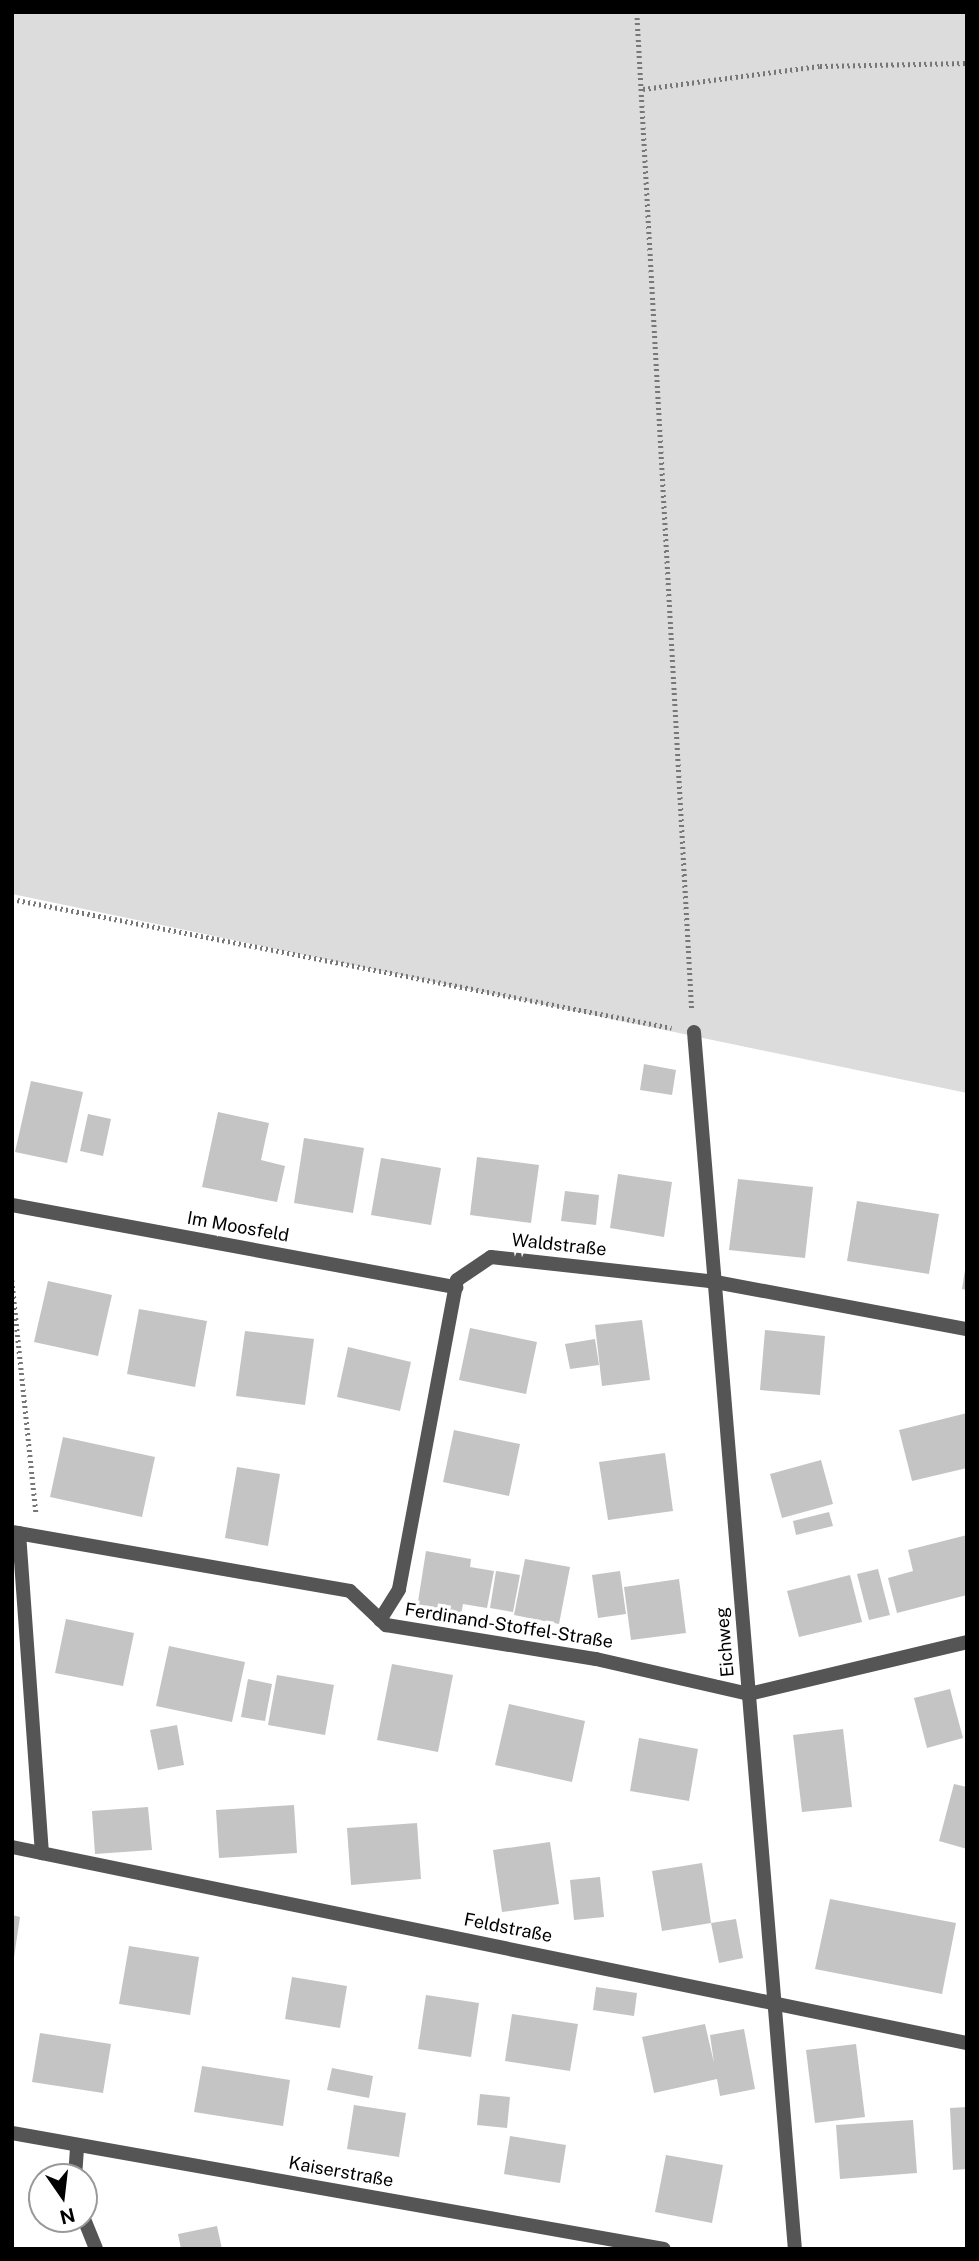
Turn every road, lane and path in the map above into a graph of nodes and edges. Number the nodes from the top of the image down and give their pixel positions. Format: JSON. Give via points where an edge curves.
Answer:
{"nodes":[{"id":1,"x":637,"y":12,"type":"edge"},
{"id":2,"x":967,"y":63,"type":"edge"},
{"id":3,"x":643,"y":89,"type":"junction"},
{"id":4,"x":12,"y":899,"type":"edge"},
{"id":5,"x":694,"y":1032,"type":"junction"},
{"id":6,"x":12,"y":1205,"type":"edge"},
{"id":7,"x":12,"y":1280,"type":"edge"},
{"id":8,"x":710,"y":1281,"type":"junction"},
{"id":9,"x":456,"y":1287,"type":"junction"},
{"id":10,"x":967,"y":1329,"type":"edge"},
{"id":11,"x":21,"y":1533,"type":"edge"},
{"id":12,"x":380,"y":1620,"type":"junction"},
{"id":13,"x":967,"y":1642,"type":"edge"},
{"id":14,"x":749,"y":1694,"type":"junction"},
{"id":15,"x":12,"y":1847,"type":"edge"},
{"id":16,"x":42,"y":1853,"type":"junction"},
{"id":17,"x":776,"y":2002,"type":"junction"},
{"id":18,"x":967,"y":2043,"type":"edge"},
{"id":19,"x":12,"y":2133,"type":"edge"},
{"id":20,"x":77,"y":2145,"type":"junction"},
{"id":21,"x":76,"y":2163,"type":"edge"},
{"id":22,"x":664,"y":2249,"type":"edge"},
{"id":23,"x":795,"y":2249,"type":"edge"}],
"edges":[{"from":1,"to":3,"type":"path"},
{"from":2,"to":3,"type":"path","via":[[820,66]]},
{"from":3,"to":5,"type":"path"},
{"from":4,"to":5,"type":"path"},
{"from":5,"to":8,"type":"street","name":"Eichweg"},
{"from":6,"to":9,"type":"street","name":"Im Moosfeld"},
{"from":7,"to":11,"type":"path","via":[[32,1434]]},
{"from":8,"to":9,"type":"street","name":"Waldstraße","via":[[491,1257]]},
{"from":8,"to":10,"type":"street","name":"Waldstraße"},
{"from":8,"to":14,"type":"street","name":"Eichweg"},
{"from":9,"to":12,"type":"street","via":[[399,1589]]},
{"from":11,"to":12,"type":"street","name":"Ferdinand-Stoffel-Straße","via":[[350,1591]]},
{"from":11,"to":16,"type":"street"},
{"from":12,"to":14,"type":"street","name":"Ferdinand-Stoffel-Straße"},
{"from":13,"to":14,"type":"street","name":"Ferdinand-Stoffel-Straße"},
{"from":14,"to":17,"type":"street","name":"Eichweg"},
{"from":15,"to":16,"type":"street","name":"Feldstraße"},
{"from":16,"to":17,"type":"street","name":"Feldstraße"},
{"from":17,"to":18,"type":"street","name":"Feldstraße"},
{"from":17,"to":23,"type":"street","name":"Eichweg"},
{"from":19,"to":20,"type":"street","name":"Kaiserstraße"},
{"from":20,"to":21,"type":"street"},
{"from":20,"to":22,"type":"street","name":"Kaiserstraße"}]}
